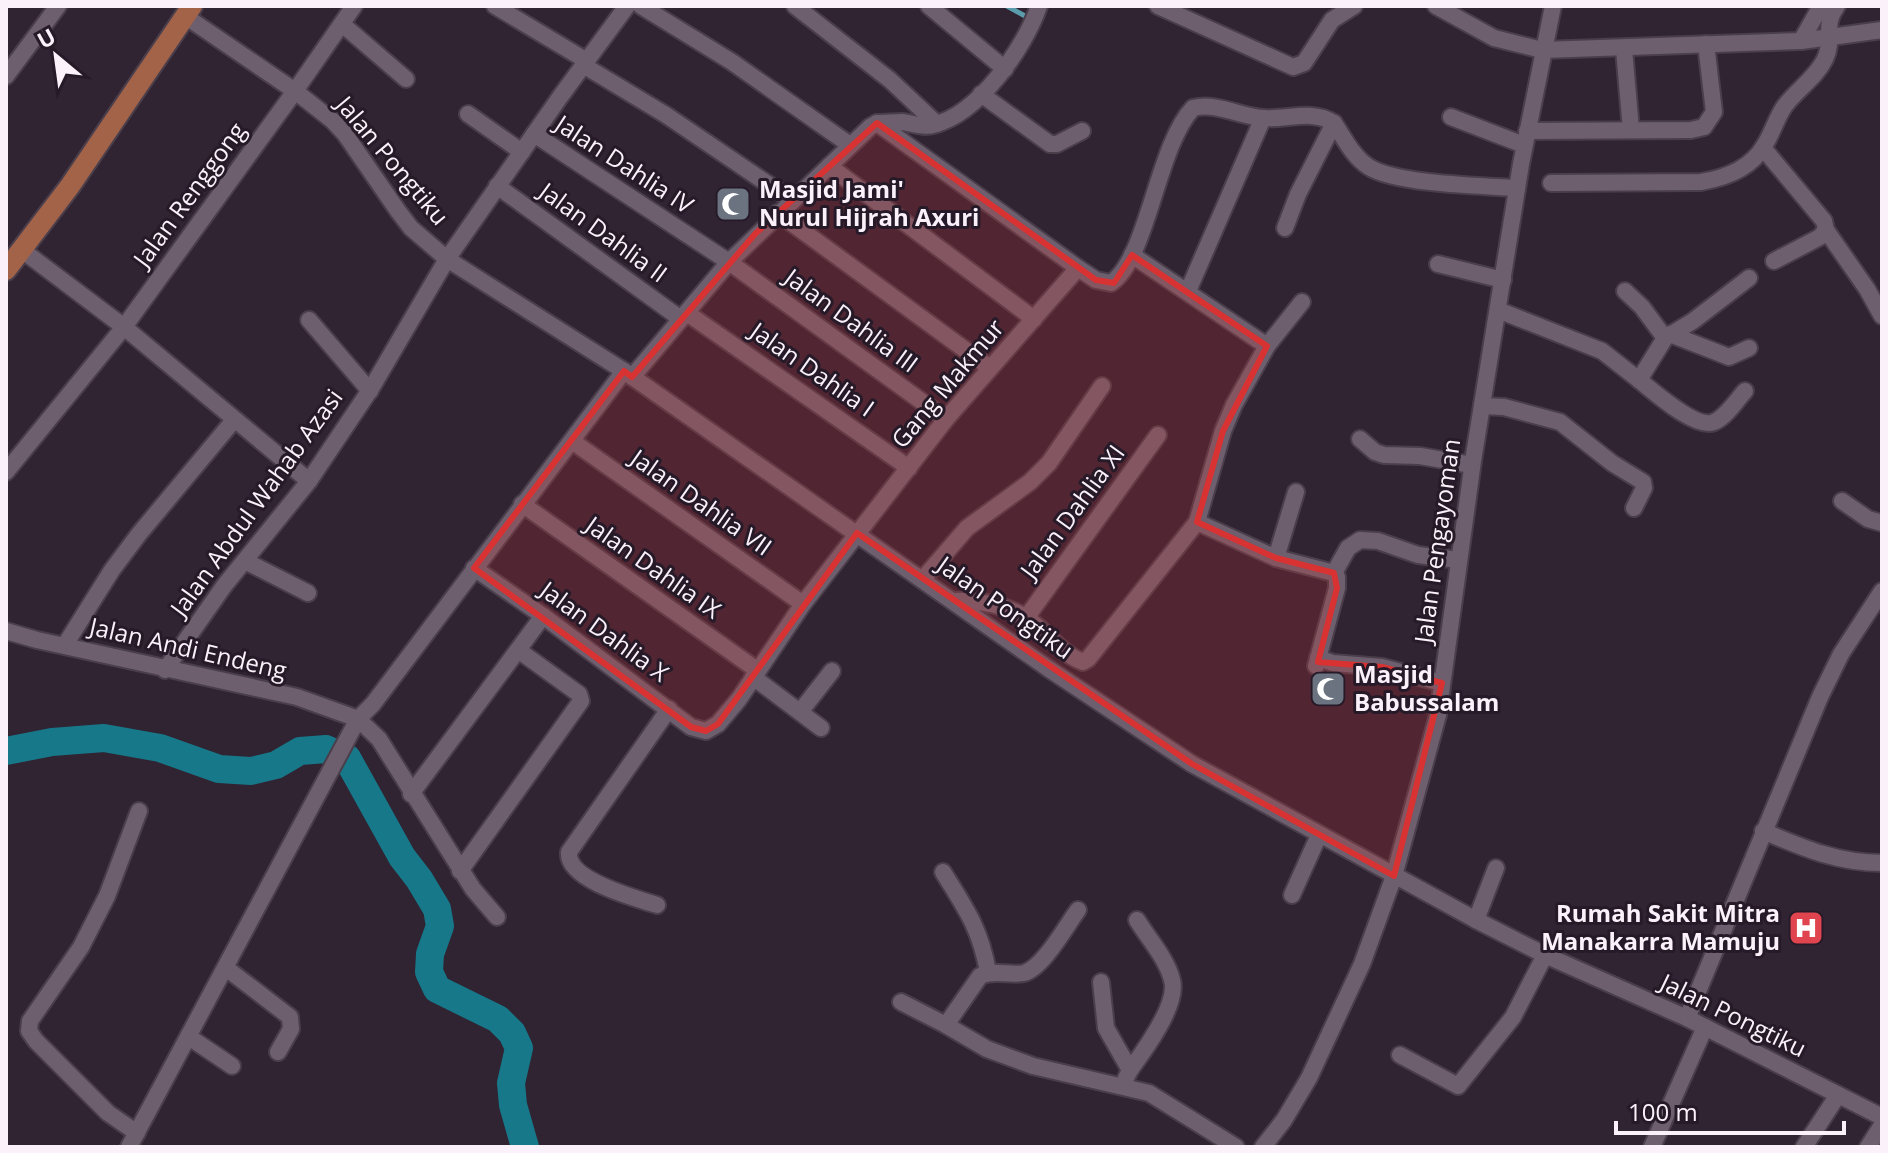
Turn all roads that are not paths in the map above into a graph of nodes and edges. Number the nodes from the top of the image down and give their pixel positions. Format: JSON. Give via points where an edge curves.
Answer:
{"nodes":[{"id":1,"x":58,"y":6,"type":"edge"},
{"id":2,"x":354,"y":6,"type":"edge"},
{"id":3,"x":495,"y":6,"type":"edge"},
{"id":4,"x":627,"y":6,"type":"edge"},
{"id":5,"x":641,"y":6,"type":"edge"},
{"id":6,"x":795,"y":6,"type":"edge"},
{"id":7,"x":929,"y":6,"type":"edge"},
{"id":8,"x":1039,"y":6,"type":"edge"},
{"id":9,"x":1158,"y":6,"type":"edge"},
{"id":10,"x":1354,"y":6,"type":"edge"},
{"id":11,"x":1436,"y":6,"type":"edge"},
{"id":12,"x":1553,"y":6,"type":"edge"},
{"id":13,"x":1821,"y":6,"type":"edge"},
{"id":14,"x":1837,"y":6,"type":"edge"},
{"id":15,"x":188,"y":11,"type":"edge"},
{"id":16,"x":342,"y":24,"type":"junction"},
{"id":17,"x":1882,"y":30,"type":"edge"},
{"id":18,"x":1828,"y":38,"type":"junction"},
{"id":19,"x":1804,"y":40,"type":"junction"},
{"id":20,"x":1706,"y":44,"type":"junction"},
{"id":21,"x":1624,"y":49,"type":"junction"},
{"id":22,"x":1542,"y":50,"type":"junction"},
{"id":23,"x":585,"y":63,"type":"junction"},
{"id":24,"x":1005,"y":69,"type":"junction"},
{"id":25,"x":6,"y":76,"type":"edge"},
{"id":26,"x":406,"y":79,"type":"dead end"},
{"id":27,"x":295,"y":91,"type":"junction"},
{"id":28,"x":981,"y":94,"type":"junction"},
{"id":29,"x":468,"y":114,"type":"dead end"},
{"id":30,"x":1451,"y":117,"type":"dead end"},
{"id":31,"x":1263,"y":118,"type":"junction"},
{"id":32,"x":877,"y":123,"type":"junction"},
{"id":33,"x":1334,"y":123,"type":"junction"},
{"id":34,"x":937,"y":124,"type":"junction"},
{"id":35,"x":1631,"y":130,"type":"junction"},
{"id":36,"x":1082,"y":131,"type":"dead end"},
{"id":37,"x":534,"y":134,"type":"junction"},
{"id":38,"x":1526,"y":138,"type":"junction"},
{"id":39,"x":850,"y":145,"type":"junction"},
{"id":40,"x":1763,"y":148,"type":"junction"},
{"id":41,"x":522,"y":152,"type":"junction"},
{"id":42,"x":829,"y":166,"type":"junction"},
{"id":43,"x":1519,"y":177,"type":"junction"},
{"id":44,"x":1551,"y":183,"type":"dead end"},
{"id":45,"x":497,"y":186,"type":"junction"},
{"id":46,"x":793,"y":201,"type":"junction"},
{"id":47,"x":778,"y":213,"type":"junction"},
{"id":48,"x":1285,"y":228,"type":"dead end"},
{"id":49,"x":1826,"y":230,"type":"junction"},
{"id":50,"x":22,"y":250,"type":"junction"},
{"id":51,"x":1132,"y":255,"type":"junction"},
{"id":52,"x":447,"y":259,"type":"junction"},
{"id":53,"x":1774,"y":261,"type":"dead end"},
{"id":54,"x":729,"y":262,"type":"junction"},
{"id":55,"x":1438,"y":264,"type":"dead end"},
{"id":56,"x":1078,"y":268,"type":"junction"},
{"id":57,"x":6,"y":270,"type":"edge"},
{"id":58,"x":1749,"y":278,"type":"dead end"},
{"id":59,"x":1503,"y":280,"type":"junction"},
{"id":60,"x":1188,"y":291,"type":"junction"},
{"id":61,"x":1625,"y":291,"type":"dead end"},
{"id":62,"x":1302,"y":302,"type":"dead end"},
{"id":63,"x":1498,"y":310,"type":"junction"},
{"id":64,"x":684,"y":316,"type":"junction"},
{"id":65,"x":1882,"y":316,"type":"edge"},
{"id":66,"x":1034,"y":319,"type":"junction"},
{"id":67,"x":309,"y":320,"type":"dead end"},
{"id":68,"x":124,"y":327,"type":"junction"},
{"id":69,"x":1667,"y":336,"type":"junction"},
{"id":70,"x":1267,"y":346,"type":"junction"},
{"id":71,"x":1749,"y":348,"type":"dead end"},
{"id":72,"x":990,"y":368,"type":"junction"},
{"id":73,"x":628,"y":374,"type":"junction"},
{"id":74,"x":1639,"y":380,"type":"junction"},
{"id":75,"x":1102,"y":386,"type":"dead end"},
{"id":76,"x":370,"y":391,"type":"junction"},
{"id":77,"x":1745,"y":391,"type":"dead end"},
{"id":78,"x":1482,"y":406,"type":"junction"},
{"id":79,"x":946,"y":419,"type":"junction"},
{"id":80,"x":234,"y":420,"type":"junction"},
{"id":81,"x":1158,"y":435,"type":"dead end"},
{"id":82,"x":1360,"y":439,"type":"dead end"},
{"id":83,"x":572,"y":441,"type":"junction"},
{"id":84,"x":1472,"y":465,"type":"junction"},
{"id":85,"x":909,"y":468,"type":"junction"},
{"id":86,"x":6,"y":472,"type":"edge"},
{"id":87,"x":309,"y":481,"type":"junction"},
{"id":88,"x":1296,"y":492,"type":"dead end"},
{"id":89,"x":1842,"y":501,"type":"dead end"},
{"id":90,"x":522,"y":504,"type":"junction"},
{"id":91,"x":1634,"y":508,"type":"dead end"},
{"id":92,"x":1197,"y":522,"type":"junction"},
{"id":93,"x":1882,"y":523,"type":"edge"},
{"id":94,"x":857,"y":533,"type":"junction"},
{"id":95,"x":1276,"y":558,"type":"junction"},
{"id":96,"x":1459,"y":560,"type":"junction"},
{"id":97,"x":245,"y":561,"type":"junction"},
{"id":98,"x":474,"y":568,"type":"junction"},
{"id":99,"x":1334,"y":573,"type":"junction"},
{"id":100,"x":923,"y":579,"type":"junction"},
{"id":101,"x":1882,"y":591,"type":"edge"},
{"id":102,"x":308,"y":593,"type":"dead end"},
{"id":103,"x":955,"y":601,"type":"junction"},
{"id":104,"x":803,"y":604,"type":"junction"},
{"id":105,"x":543,"y":616,"type":"junction"},
{"id":106,"x":1026,"y":618,"type":"junction"},
{"id":107,"x":6,"y":631,"type":"edge"},
{"id":108,"x":65,"y":645,"type":"junction"},
{"id":109,"x":518,"y":650,"type":"junction"},
{"id":110,"x":165,"y":670,"type":"junction"},
{"id":111,"x":832,"y":671,"type":"dead end"},
{"id":112,"x":755,"y":673,"type":"junction"},
{"id":113,"x":1442,"y":683,"type":"junction"},
{"id":114,"x":669,"y":709,"type":"junction"},
{"id":115,"x":800,"y":712,"type":"junction"},
{"id":116,"x":358,"y":719,"type":"junction"},
{"id":117,"x":821,"y":728,"type":"dead end"},
{"id":118,"x":706,"y":731,"type":"joint"},
{"id":119,"x":411,"y":794,"type":"junction"},
{"id":120,"x":139,"y":811,"type":"dead end"},
{"id":121,"x":1763,"y":831,"type":"junction"},
{"id":122,"x":1319,"y":835,"type":"junction"},
{"id":123,"x":1882,"y":863,"type":"edge"},
{"id":124,"x":1496,"y":868,"type":"dead end"},
{"id":125,"x":460,"y":871,"type":"junction"},
{"id":126,"x":943,"y":872,"type":"dead end"},
{"id":127,"x":1394,"y":876,"type":"junction"},
{"id":128,"x":1292,"y":895,"type":"dead end"},
{"id":129,"x":657,"y":905,"type":"dead end"},
{"id":130,"x":1078,"y":910,"type":"dead end"},
{"id":131,"x":497,"y":917,"type":"dead end"},
{"id":132,"x":1137,"y":920,"type":"dead end"},
{"id":133,"x":1476,"y":920,"type":"junction"},
{"id":134,"x":1545,"y":955,"type":"junction"},
{"id":135,"x":226,"y":968,"type":"junction"},
{"id":136,"x":988,"y":972,"type":"junction"},
{"id":137,"x":1101,"y":982,"type":"dead end"},
{"id":138,"x":901,"y":1002,"type":"dead end"},
{"id":139,"x":1687,"y":1018,"type":"junction"},
{"id":140,"x":946,"y":1025,"type":"junction"},
{"id":141,"x":1705,"y":1027,"type":"junction"},
{"id":142,"x":189,"y":1037,"type":"junction"},
{"id":143,"x":278,"y":1052,"type":"dead end"},
{"id":144,"x":1400,"y":1055,"type":"dead end"},
{"id":145,"x":232,"y":1066,"type":"dead end"},
{"id":146,"x":1130,"y":1070,"type":"junction"},
{"id":147,"x":1122,"y":1087,"type":"junction"},
{"id":148,"x":1838,"y":1095,"type":"junction"},
{"id":149,"x":1882,"y":1117,"type":"edge"},
{"id":150,"x":1882,"y":1125,"type":"edge"},
{"id":151,"x":133,"y":1140,"type":"edge"},
{"id":152,"x":1236,"y":1147,"type":"edge"},
{"id":153,"x":1263,"y":1147,"type":"edge"},
{"id":154,"x":1652,"y":1147,"type":"edge"},
{"id":155,"x":1804,"y":1147,"type":"edge"},
{"id":156,"x":1868,"y":1147,"type":"edge"}],
"edges":[{"from":1,"to":25,"type":"street"},
{"from":2,"to":16,"type":"street","name":"Jalan Renggong"},
{"from":3,"to":23,"type":"street"},
{"from":4,"to":23,"type":"street","name":"Jalan Abdul Wahab Azasi"},
{"from":5,"to":39,"type":"street"},
{"from":6,"to":34,"type":"street"},
{"from":7,"to":24,"type":"street"},
{"from":8,"to":24,"type":"street"},
{"from":9,"to":10,"type":"street","via":[[1293,67],[1304,63],[1332,20]]},
{"from":11,"to":22,"type":"street","via":[[1494,38]]},
{"from":12,"to":22,"type":"street","name":"Jalan Pengayoman"},
{"from":13,"to":19,"type":"street"},
{"from":14,"to":18,"type":"street","via":[[1828,21]]},
{"from":15,"to":27,"type":"street","name":"Jalan Pongtiku"},
{"from":15,"to":50,"type":"main road"},
{"from":16,"to":26,"type":"street"},
{"from":16,"to":27,"type":"street","name":"Jalan Renggong"},
{"from":17,"to":18,"type":"street"},
{"from":18,"to":19,"type":"street"},
{"from":18,"to":40,"type":"street","via":[[1823,62],[1784,107]]},
{"from":19,"to":20,"type":"street"},
{"from":20,"to":21,"type":"street"},
{"from":20,"to":35,"type":"street","via":[[1714,112],[1709,123],[1691,130]]},
{"from":21,"to":22,"type":"street"},
{"from":21,"to":35,"type":"street"},
{"from":22,"to":38,"type":"street","name":"Jalan Pengayoman"},
{"from":23,"to":37,"type":"street","name":"Jalan Abdul Wahab Azasi"},
{"from":23,"to":46,"type":"street"},
{"from":24,"to":28,"type":"street"},
{"from":27,"to":52,"type":"street","name":"Jalan Pongtiku","via":[[333,121],[404,220]]},
{"from":27,"to":68,"type":"street","name":"Jalan Renggong"},
{"from":28,"to":34,"type":"street"},
{"from":28,"to":36,"type":"street","via":[[1050,144]]},
{"from":29,"to":41,"type":"street"},
{"from":30,"to":38,"type":"street"},
{"from":31,"to":33,"type":"street","via":[[1316,116]]},
{"from":31,"to":51,"type":"street","via":[[1212,107],[1190,111]]},
{"from":31,"to":60,"type":"street"},
{"from":32,"to":34,"type":"street"},
{"from":32,"to":39,"type":"street"},
{"from":32,"to":56,"type":"street"},
{"from":33,"to":43,"type":"street","via":[[1356,155],[1385,174],[1447,183]]},
{"from":33,"to":48,"type":"street"},
{"from":35,"to":38,"type":"street"},
{"from":37,"to":41,"type":"street","name":"Jalan Abdul Wahab Azasi"},
{"from":37,"to":54,"type":"street","name":"Jalan Dahlia IV"},
{"from":38,"to":43,"type":"street","name":"Jalan Pengayoman"},
{"from":39,"to":42,"type":"street"},
{"from":40,"to":44,"type":"street","via":[[1723,178],[1701,182]]},
{"from":40,"to":49,"type":"street"},
{"from":41,"to":45,"type":"street","name":"Jalan Abdul Wahab Azasi"},
{"from":42,"to":46,"type":"street"},
{"from":42,"to":66,"type":"street"},
{"from":43,"to":59,"type":"street","name":"Jalan Pengayoman"},
{"from":45,"to":52,"type":"street","name":"Jalan Abdul Wahab Azasi"},
{"from":45,"to":64,"type":"street","name":"Jalan Dahlia II"},
{"from":46,"to":47,"type":"street"},
{"from":47,"to":54,"type":"street"},
{"from":47,"to":72,"type":"street"},
{"from":49,"to":53,"type":"street"},
{"from":49,"to":65,"type":"street"},
{"from":50,"to":57,"type":"main road"},
{"from":50,"to":68,"type":"street"},
{"from":51,"to":56,"type":"street","via":[[1111,283]]},
{"from":51,"to":60,"type":"street"},
{"from":52,"to":73,"type":"street","name":"Jalan Pongtiku"},
{"from":52,"to":76,"type":"street","name":"Jalan Abdul Wahab Azasi"},
{"from":54,"to":64,"type":"street"},
{"from":54,"to":79,"type":"street","name":"Jalan Dahlia III"},
{"from":55,"to":59,"type":"street"},
{"from":56,"to":66,"type":"street","name":"Gang Makmur"},
{"from":58,"to":69,"type":"street"},
{"from":59,"to":63,"type":"street","name":"Jalan Pengayoman"},
{"from":60,"to":70,"type":"street"},
{"from":61,"to":69,"type":"street"},
{"from":62,"to":70,"type":"street"},
{"from":63,"to":74,"type":"street","via":[[1591,345]]},
{"from":63,"to":78,"type":"street","name":"Jalan Pengayoman"},
{"from":64,"to":73,"type":"street"},
{"from":64,"to":85,"type":"street","name":"Jalan Dahlia I"},
{"from":66,"to":72,"type":"street","name":"Gang Makmur"},
{"from":67,"to":76,"type":"street"},
{"from":68,"to":80,"type":"street"},
{"from":68,"to":86,"type":"street","name":"Jalan Renggong"},
{"from":69,"to":71,"type":"street","via":[[1729,357]]},
{"from":69,"to":74,"type":"street"},
{"from":70,"to":92,"type":"street","via":[[1223,431]]},
{"from":72,"to":79,"type":"street","name":"Gang Makmur"},
{"from":73,"to":83,"type":"street"},
{"from":73,"to":94,"type":"street","name":"Jalan Pongtiku"},
{"from":74,"to":77,"type":"street","via":[[1675,408],[1706,423],[1715,421]]},
{"from":75,"to":100,"type":"street","via":[[1049,463],[967,528]]},
{"from":76,"to":87,"type":"street","name":"Jalan Abdul Wahab Azasi"},
{"from":78,"to":84,"type":"street","name":"Jalan Pengayoman"},
{"from":78,"to":91,"type":"street","via":[[1523,411],[1570,428],[1643,482]]},
{"from":79,"to":85,"type":"street","name":"Gang Makmur"},
{"from":80,"to":87,"type":"street"},
{"from":80,"to":108,"type":"street","via":[[112,570]]},
{"from":81,"to":106,"type":"street","name":"Jalan Dahlia XI"},
{"from":82,"to":84,"type":"street","via":[[1384,455]]},
{"from":83,"to":90,"type":"street"},
{"from":83,"to":104,"type":"street","name":"Jalan Dahlia VII"},
{"from":84,"to":96,"type":"street","name":"Jalan Pengayoman"},
{"from":85,"to":94,"type":"street","name":"Gang Makmur"},
{"from":87,"to":97,"type":"street","name":"Jalan Abdul Wahab Azasi"},
{"from":88,"to":95,"type":"street"},
{"from":89,"to":93,"type":"street"},
{"from":90,"to":98,"type":"street"},
{"from":90,"to":112,"type":"street","name":"Jalan Dahlia IX"},
{"from":92,"to":95,"type":"street"},
{"from":92,"to":106,"type":"street","via":[[1083,662]]},
{"from":94,"to":100,"type":"street","name":"Jalan Pongtiku"},
{"from":94,"to":104,"type":"street","name":"Gang Makmur"},
{"from":95,"to":99,"type":"street"},
{"from":96,"to":99,"type":"street","via":[[1360,540],[1348,548]]},
{"from":96,"to":113,"type":"street","name":"Jalan Pengayoman"},
{"from":97,"to":102,"type":"street"},
{"from":97,"to":110,"type":"street","name":"Jalan Abdul Wahab Azasi"},
{"from":98,"to":105,"type":"street","name":"Jalan Dahlia X"},
{"from":98,"to":116,"type":"street"},
{"from":99,"to":113,"type":"street","via":[[1337,588],[1317,662],[1382,667]]},
{"from":100,"to":103,"type":"street","name":"Jalan Pongtiku"},
{"from":101,"to":121,"type":"street","via":[[1841,654]]},
{"from":103,"to":106,"type":"street","via":[[974,600]]},
{"from":103,"to":122,"type":"street","name":"Jalan Pongtiku","via":[[1192,764]]},
{"from":104,"to":112,"type":"street","name":"Gang Makmur"},
{"from":105,"to":109,"type":"street"},
{"from":105,"to":114,"type":"street","name":"Jalan Dahlia X"},
{"from":107,"to":108,"type":"street","name":"Jalan Andi Endeng"},
{"from":108,"to":110,"type":"street","name":"Jalan Andi Endeng"},
{"from":109,"to":119,"type":"street"},
{"from":109,"to":125,"type":"street","via":[[579,694],[581,701]]},
{"from":110,"to":116,"type":"street","name":"Jalan Andi Endeng","via":[[297,697]]},
{"from":111,"to":115,"type":"street"},
{"from":112,"to":115,"type":"street","name":"Jalan Dahlia IX"},
{"from":112,"to":118,"type":"street","name":"Gang Makmur","via":[[718,724]]},
{"from":113,"to":127,"type":"street","name":"Jalan Pengayoman"},
{"from":114,"to":118,"type":"street","name":"Jalan Dahlia X","via":[[691,727]]},
{"from":114,"to":129,"type":"street","via":[[568,859],[574,869],[608,889]]},
{"from":115,"to":117,"type":"street","name":"Jalan Dahlia IX"},
{"from":116,"to":119,"type":"street","via":[[379,739]]},
{"from":116,"to":135,"type":"street"},
{"from":119,"to":125,"type":"street"},
{"from":120,"to":151,"type":"street","via":[[107,896],[81,947],[30,1021],[29,1031]]},
{"from":121,"to":123,"type":"street","via":[[1814,853],[1854,863]]},
{"from":121,"to":139,"type":"street"},
{"from":122,"to":127,"type":"street","name":"Jalan Pongtiku"},
{"from":122,"to":128,"type":"street"},
{"from":124,"to":133,"type":"street"},
{"from":125,"to":131,"type":"street"},
{"from":126,"to":136,"type":"street","via":[[975,924]]},
{"from":127,"to":133,"type":"street","name":"Jalan Pongtiku"},
{"from":127,"to":153,"type":"street","name":"Jalan Pengayoman","via":[[1331,1035]]},
{"from":130,"to":136,"type":"street","via":[[1038,964],[1021,973]]},
{"from":132,"to":146,"type":"street","via":[[1174,988],[1148,1045]]},
{"from":133,"to":134,"type":"street","name":"Jalan Pongtiku"},
{"from":134,"to":139,"type":"street","name":"Jalan Pongtiku"},
{"from":134,"to":144,"type":"street","via":[[1513,1017],[1458,1086]]},
{"from":135,"to":142,"type":"street"},
{"from":135,"to":143,"type":"street","via":[[290,1017],[291,1029]]},
{"from":136,"to":140,"type":"street","via":[[966,993]]},
{"from":137,"to":146,"type":"street","via":[[1106,1028]]},
{"from":138,"to":140,"type":"street"},
{"from":139,"to":141,"type":"street","name":"Jalan Pongtiku"},
{"from":140,"to":147,"type":"street","via":[[987,1049],[1033,1066]]},
{"from":141,"to":148,"type":"street","name":"Jalan Pongtiku"},
{"from":141,"to":154,"type":"street"},
{"from":142,"to":145,"type":"street"},
{"from":142,"to":151,"type":"street"},
{"from":146,"to":147,"type":"street"},
{"from":147,"to":152,"type":"street","via":[[1149,1093]]},
{"from":148,"to":149,"type":"street","name":"Jalan Pongtiku"},
{"from":148,"to":155,"type":"street"},
{"from":150,"to":156,"type":"street"}]}
